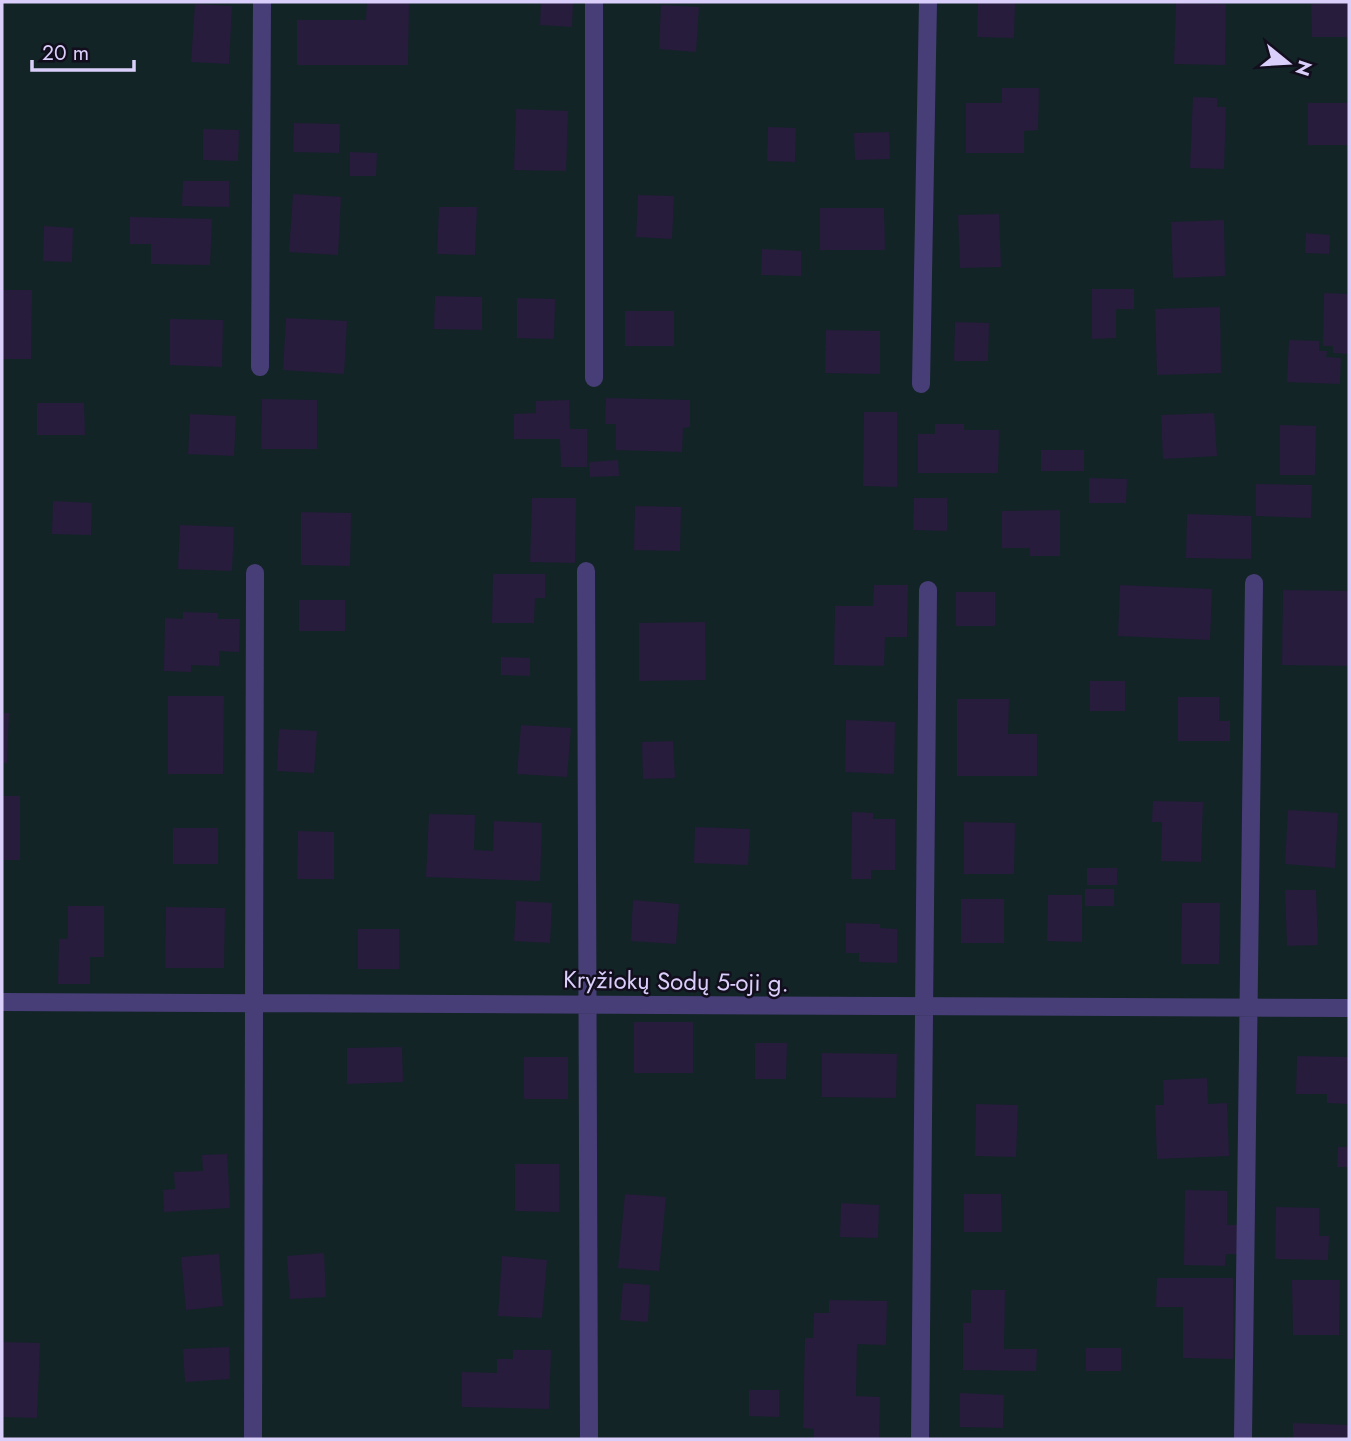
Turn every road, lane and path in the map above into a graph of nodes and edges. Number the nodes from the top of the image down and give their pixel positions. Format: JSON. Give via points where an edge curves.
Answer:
{"nodes":[{"id":1,"x":262,"y":2,"type":"edge"},
{"id":2,"x":594,"y":2,"type":"edge"},
{"id":3,"x":928,"y":2,"type":"edge"},
{"id":4,"x":260,"y":367,"type":"dead end"},
{"id":5,"x":594,"y":378,"type":"dead end"},
{"id":6,"x":921,"y":384,"type":"dead end"},
{"id":7,"x":586,"y":570,"type":"dead end"},
{"id":8,"x":255,"y":573,"type":"dead end"},
{"id":9,"x":1254,"y":583,"type":"dead end"},
{"id":10,"x":928,"y":590,"type":"dead end"},
{"id":11,"x":2,"y":1002,"type":"edge"},
{"id":12,"x":252,"y":1004,"type":"junction"},
{"id":13,"x":588,"y":1004,"type":"junction"},
{"id":14,"x":923,"y":1008,"type":"junction"},
{"id":15,"x":1249,"y":1008,"type":"junction"},
{"id":16,"x":1349,"y":1008,"type":"edge"},
{"id":17,"x":253,"y":1439,"type":"edge"},
{"id":18,"x":589,"y":1439,"type":"edge"},
{"id":19,"x":920,"y":1439,"type":"edge"},
{"id":20,"x":1242,"y":1439,"type":"edge"}],
"edges":[{"from":1,"to":4,"type":"street"},
{"from":2,"to":5,"type":"street"},
{"from":3,"to":6,"type":"street"},
{"from":7,"to":13,"type":"street"},
{"from":8,"to":12,"type":"street"},
{"from":9,"to":15,"type":"street"},
{"from":10,"to":14,"type":"street"},
{"from":11,"to":12,"type":"street","name":"Kryžiokų Sodų 5-oji g."},
{"from":12,"to":13,"type":"street","name":"Kryžiokų Sodų 5-oji g."},
{"from":12,"to":17,"type":"street"},
{"from":13,"to":14,"type":"street","name":"Kryžiokų Sodų 5-oji g."},
{"from":13,"to":18,"type":"street"},
{"from":14,"to":15,"type":"street","name":"Kryžiokų Sodų 5-oji g."},
{"from":14,"to":19,"type":"street"},
{"from":15,"to":16,"type":"street","name":"Kryžiokų Sodų 5-oji g."},
{"from":15,"to":20,"type":"street"}]}
